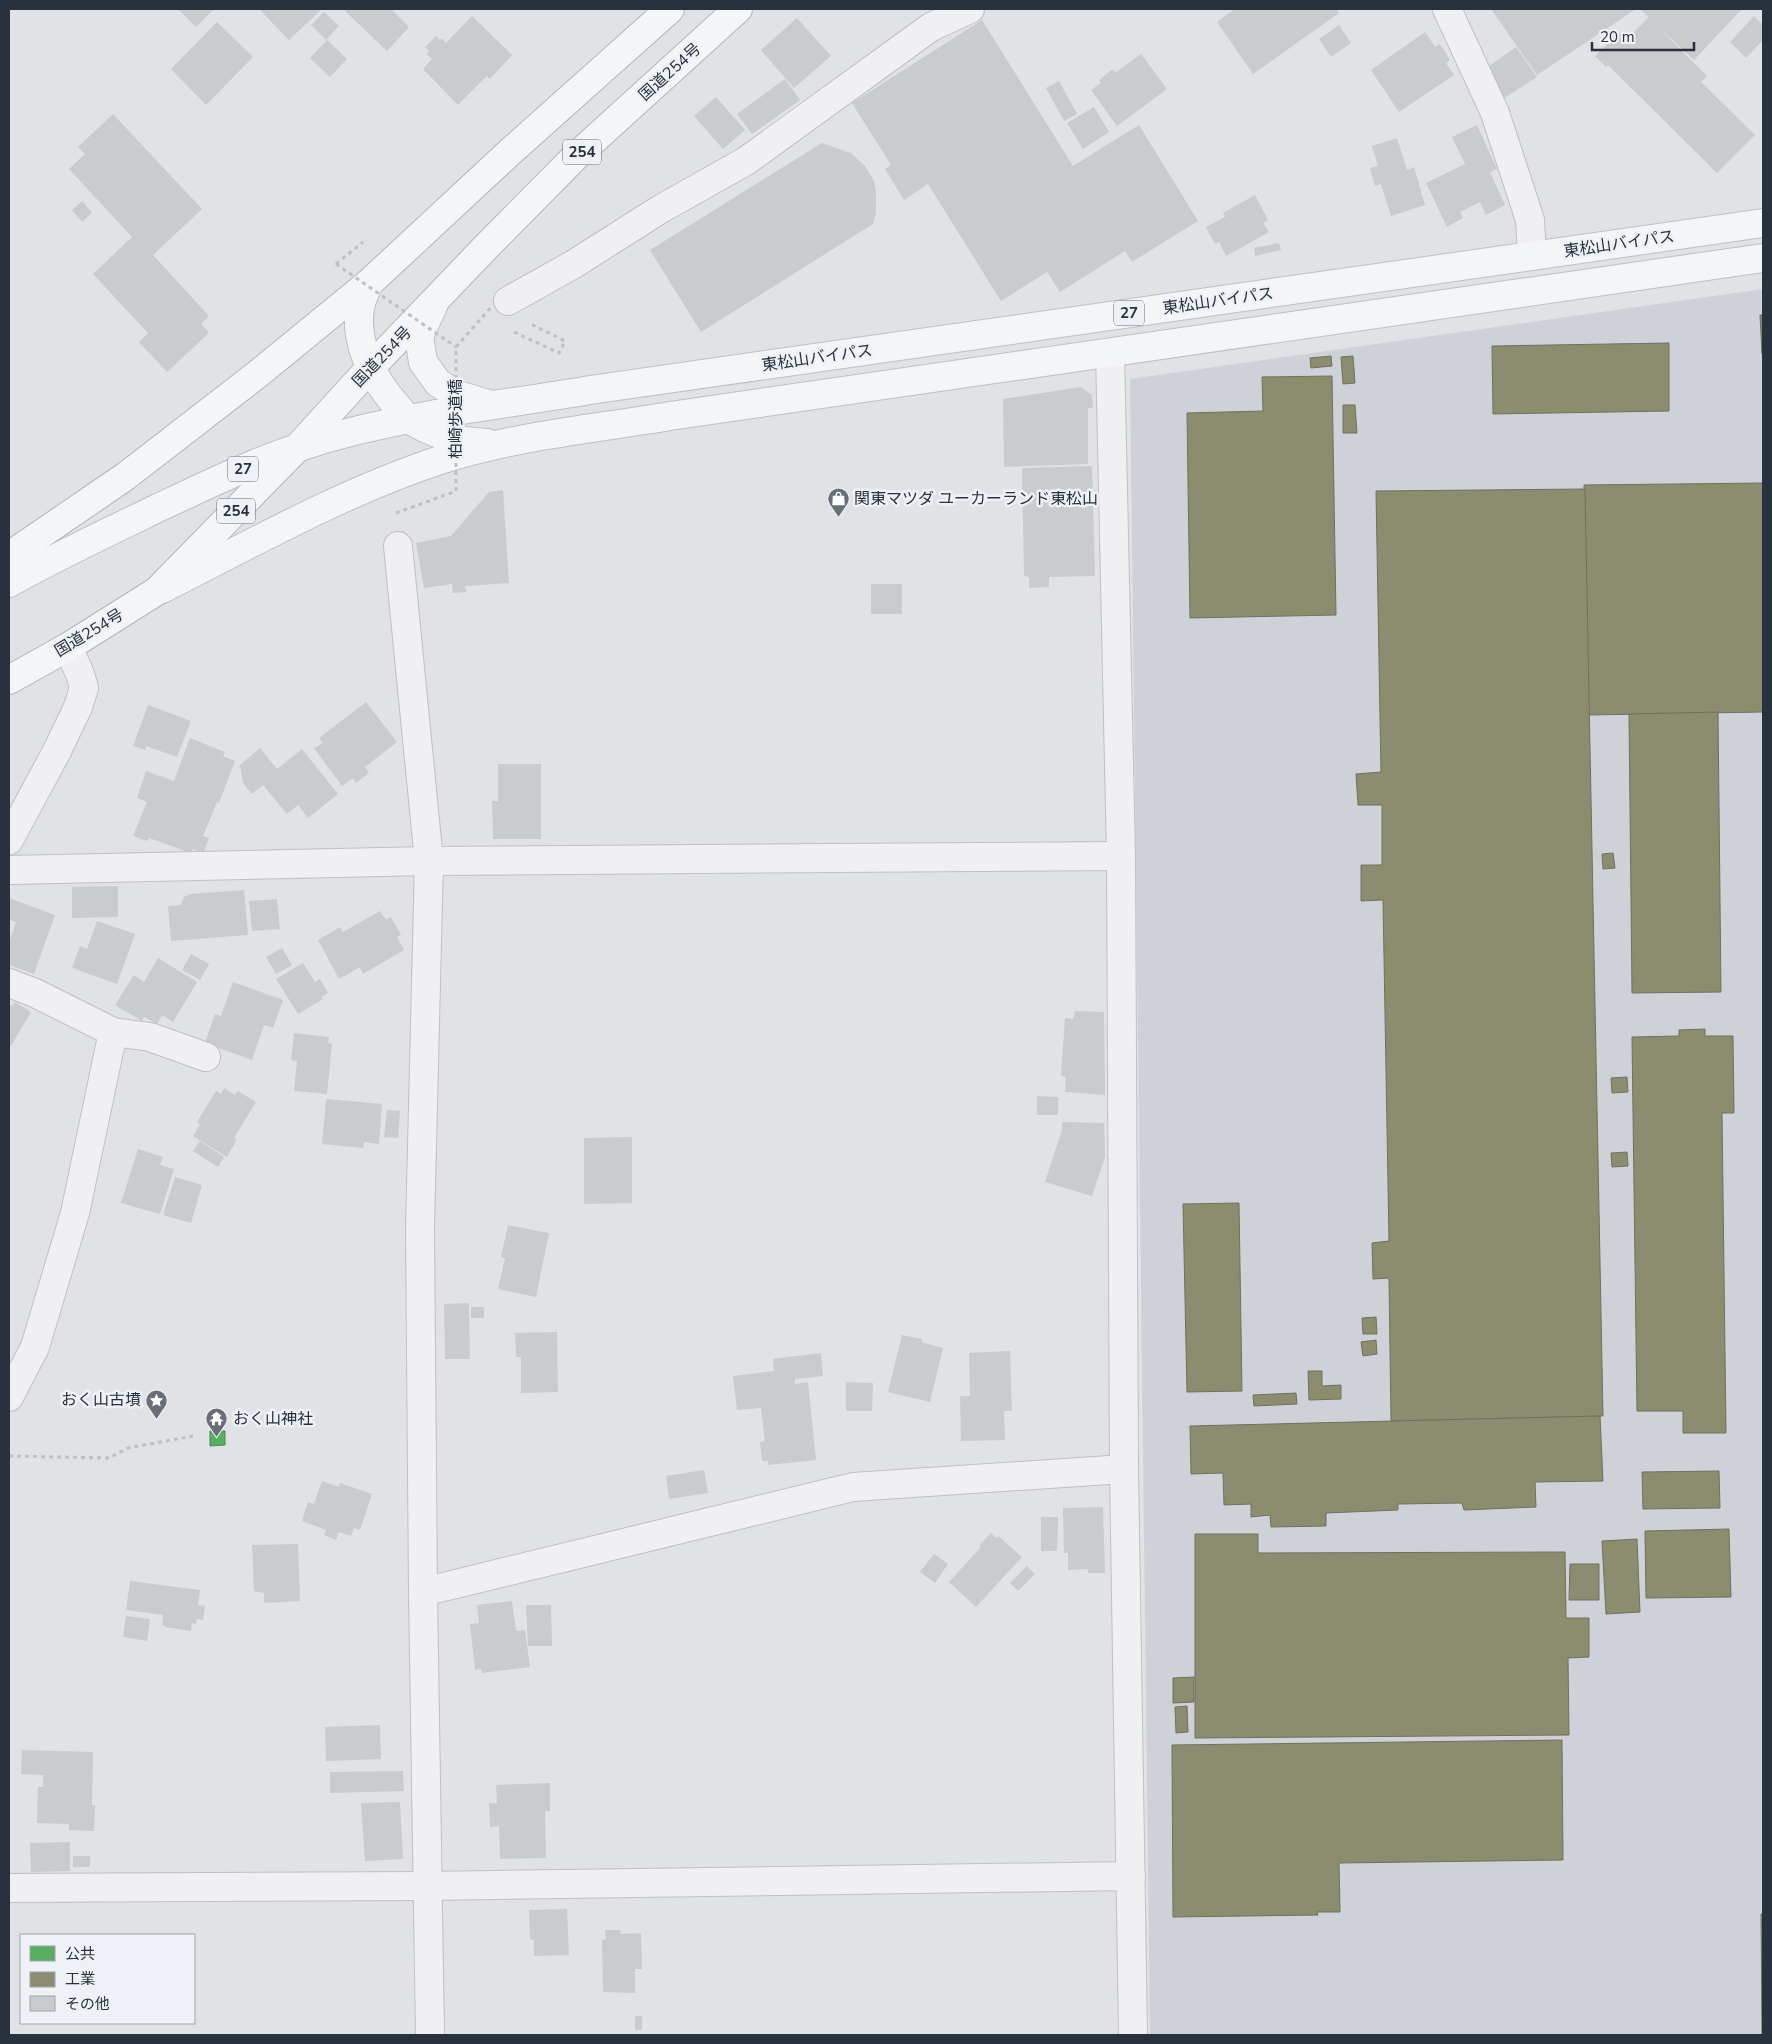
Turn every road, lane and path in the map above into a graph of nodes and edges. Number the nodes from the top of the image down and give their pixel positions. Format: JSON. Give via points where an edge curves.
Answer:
{"nodes":[{"id":1,"x":670,"y":9,"type":"edge"},
{"id":2,"x":738,"y":9,"type":"edge"},
{"id":3,"x":970,"y":9,"type":"edge"},
{"id":4,"x":1447,"y":9,"type":"edge"},
{"id":5,"x":1763,"y":223,"type":"edge"},
{"id":6,"x":1532,"y":256,"type":"junction"},
{"id":7,"x":1763,"y":258,"type":"edge"},
{"id":8,"x":336,"y":264,"type":"dead end"},
{"id":9,"x":369,"y":283,"type":"junction"},
{"id":10,"x":434,"y":304,"type":"junction"},
{"id":11,"x":507,"y":309,"type":"junction"},
{"id":12,"x":508,"y":329,"type":"dead end"},
{"id":13,"x":456,"y":347,"type":"junction"},
{"id":14,"x":1110,"y":353,"type":"junction"},
{"id":15,"x":370,"y":368,"type":"junction"},
{"id":16,"x":494,"y":406,"type":"junction"},
{"id":17,"x":408,"y":419,"type":"junction"},
{"id":18,"x":499,"y":444,"type":"junction"},
{"id":19,"x":298,"y":447,"type":"junction"},
{"id":20,"x":456,"y":491,"type":"dead end"},
{"id":21,"x":398,"y":546,"type":"dead end"},
{"id":22,"x":9,"y":556,"type":"edge"},
{"id":23,"x":9,"y":583,"type":"edge"},
{"id":24,"x":157,"y":591,"type":"junction"},
{"id":25,"x":68,"y":647,"type":"junction"},
{"id":26,"x":9,"y":680,"type":"edge"},
{"id":27,"x":9,"y":840,"type":"edge"},
{"id":28,"x":1121,"y":856,"type":"junction"},
{"id":29,"x":429,"y":861,"type":"junction"},
{"id":30,"x":9,"y":870,"type":"edge"},
{"id":31,"x":9,"y":983,"type":"edge"},
{"id":32,"x":113,"y":1032,"type":"junction"},
{"id":33,"x":206,"y":1057,"type":"dead end"},
{"id":34,"x":9,"y":1397,"type":"edge"},
{"id":35,"x":192,"y":1436,"type":"dead end"},
{"id":36,"x":9,"y":1456,"type":"edge"},
{"id":37,"x":1124,"y":1469,"type":"junction"},
{"id":38,"x":423,"y":1592,"type":"junction"},
{"id":39,"x":1131,"y":1876,"type":"junction"},
{"id":40,"x":428,"y":1886,"type":"junction"},
{"id":41,"x":9,"y":1888,"type":"edge"},
{"id":42,"x":430,"y":2035,"type":"edge"},
{"id":43,"x":1133,"y":2035,"type":"edge"}],
"edges":[{"from":1,"to":9,"type":"main road"},
{"from":2,"to":10,"type":"main road","name":"国道254号","number":"254","via":[[574,158]]},
{"from":3,"to":11,"type":"street","via":[[931,27],[746,161],[659,210]]},
{"from":4,"to":6,"type":"street","via":[[1495,113],[1530,220]]},
{"from":5,"to":6,"type":"main road","name":"東松山バイパス","number":"27"},
{"from":6,"to":16,"type":"main road","name":"東松山バイパス","number":"27"},
{"from":7,"to":14,"type":"main road","number":"27"},
{"from":8,"to":13,"type":"path","bridge":true},
{"from":9,"to":15,"type":"main road","via":[[360,308],[360,337]]},
{"from":9,"to":22,"type":"main road","via":[[126,476]]},
{"from":10,"to":15,"type":"main road","name":"国道254号","number":"254"},
{"from":10,"to":16,"type":"main road","via":[[419,336],[423,362],[438,384],[458,395]]},
{"from":11,"to":12,"type":"path","via":[[565,341],[559,353]]},
{"from":11,"to":13,"type":"path","bridge":true},
{"from":13,"to":20,"type":"path","name":"柏崎歩道橋","bridge":true},
{"from":14,"to":18,"type":"main road","number":"27","via":[[670,416]]},
{"from":14,"to":28,"type":"street"},
{"from":15,"to":17,"type":"main road"},
{"from":15,"to":19,"type":"main road","name":"国道254号","number":"254"},
{"from":16,"to":17,"type":"main road","number":"27"},
{"from":17,"to":18,"type":"main road","via":[[457,440]]},
{"from":17,"to":19,"type":"main road","number":"27"},
{"from":18,"to":24,"type":"main road","number":"27","via":[[384,480],[333,502]]},
{"from":19,"to":23,"type":"main road","number":"27","via":[[233,472]]},
{"from":19,"to":24,"type":"main road","name":"国道254号","number":"254"},
{"from":21,"to":29,"type":"street"},
{"from":24,"to":25,"type":"main road","name":"国道254号","number":"254"},
{"from":25,"to":26,"type":"main road","name":"国道254号","number":"254"},
{"from":25,"to":27,"type":"street","via":[[84,688],[57,751]]},
{"from":28,"to":29,"type":"street"},
{"from":28,"to":37,"type":"street"},
{"from":29,"to":30,"type":"street"},
{"from":29,"to":38,"type":"street","via":[[420,1228]]},
{"from":31,"to":32,"type":"street"},
{"from":32,"to":33,"type":"street","via":[[150,1036]]},
{"from":32,"to":34,"type":"street","via":[[75,1213],[36,1347]]},
{"from":35,"to":36,"type":"path","via":[[128,1448],[109,1458]]},
{"from":37,"to":38,"type":"street","via":[[854,1487]]},
{"from":37,"to":39,"type":"street"},
{"from":38,"to":40,"type":"street"},
{"from":39,"to":40,"type":"street"},
{"from":39,"to":43,"type":"street"},
{"from":40,"to":41,"type":"street"},
{"from":40,"to":42,"type":"street"}]}
